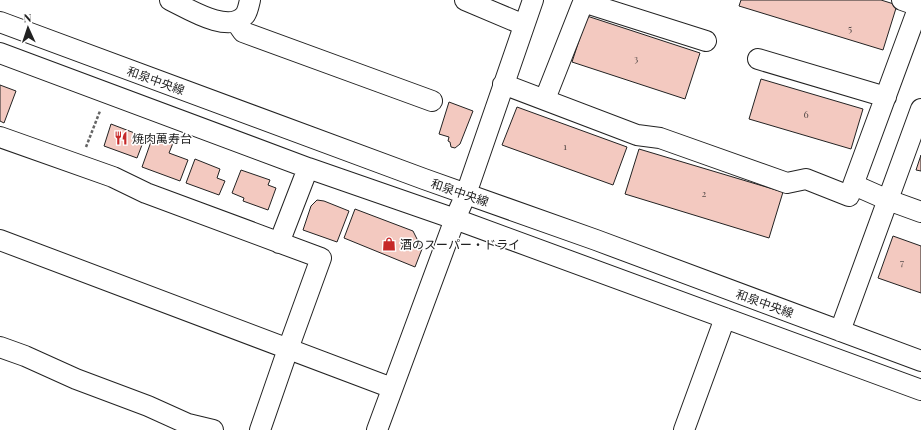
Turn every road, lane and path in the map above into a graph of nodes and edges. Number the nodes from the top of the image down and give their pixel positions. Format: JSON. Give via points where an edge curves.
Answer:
{"nodes":[{"id":1,"x":170,"y":0,"type":"edge"},
{"id":2,"x":250,"y":0,"type":"edge"},
{"id":3,"x":465,"y":0,"type":"edge"},
{"id":4,"x":533,"y":0,"type":"edge"},
{"id":5,"x":902,"y":0,"type":"edge"},
{"id":6,"x":583,"y":1,"type":"edge"},
{"id":7,"x":0,"y":22,"type":"edge"},
{"id":8,"x":236,"y":22,"type":"junction"},
{"id":9,"x":524,"y":25,"type":"junction"},
{"id":10,"x":706,"y":41,"type":"dead end"},
{"id":11,"x":0,"y":53,"type":"edge"},
{"id":12,"x":758,"y":60,"type":"dead end"},
{"id":13,"x":503,"y":84,"type":"junction"},
{"id":14,"x":886,"y":97,"type":"junction"},
{"id":15,"x":545,"y":99,"type":"junction"},
{"id":16,"x":432,"y":101,"type":"dead end"},
{"id":17,"x":100,"y":110,"type":"dead end"},
{"id":18,"x":921,"y":110,"type":"edge"},
{"id":19,"x":0,"y":137,"type":"edge"},
{"id":20,"x":80,"y":165,"type":"junction"},
{"id":21,"x":308,"y":168,"type":"junction"},
{"id":22,"x":854,"y":185,"type":"junction"},
{"id":23,"x":466,"y":194,"type":"junction"},
{"id":24,"x":888,"y":200,"type":"junction"},
{"id":25,"x":921,"y":212,"type":"edge"},
{"id":26,"x":455,"y":219,"type":"junction"},
{"id":27,"x":0,"y":240,"type":"edge"},
{"id":28,"x":279,"y":243,"type":"junction"},
{"id":29,"x":725,"y":318,"type":"junction"},
{"id":30,"x":840,"y":331,"type":"junction"},
{"id":31,"x":0,"y":347,"type":"edge"},
{"id":32,"x":288,"y":349,"type":"junction"},
{"id":33,"x":921,"y":361,"type":"edge"},
{"id":34,"x":392,"y":388,"type":"junction"},
{"id":35,"x":921,"y":390,"type":"edge"},
{"id":36,"x":213,"y":430,"type":"edge"},
{"id":37,"x":260,"y":430,"type":"edge"},
{"id":38,"x":377,"y":430,"type":"edge"},
{"id":39,"x":684,"y":430,"type":"edge"}],
"edges":[{"from":1,"to":8,"type":"street","via":[[220,22]]},
{"from":2,"to":8,"type":"street","via":[[245,14]]},
{"from":3,"to":9,"type":"street"},
{"from":4,"to":9,"type":"street"},
{"from":5,"to":14,"type":"street","via":[[919,6]]},
{"from":6,"to":10,"type":"street"},
{"from":6,"to":15,"type":"street"},
{"from":7,"to":23,"type":"street","name":"和泉中央線"},
{"from":8,"to":16,"type":"street","via":[[243,32]]},
{"from":9,"to":13,"type":"street"},
{"from":11,"to":21,"type":"street"},
{"from":12,"to":14,"type":"street"},
{"from":13,"to":15,"type":"street"},
{"from":13,"to":23,"type":"street"},
{"from":14,"to":22,"type":"street"},
{"from":15,"to":22,"type":"street","via":[[637,135],[660,138],[787,183],[806,179],[849,196]]},
{"from":17,"to":20,"type":"path"},
{"from":18,"to":24,"type":"street"},
{"from":19,"to":20,"type":"street"},
{"from":20,"to":28,"type":"street"},
{"from":21,"to":26,"type":"street"},
{"from":21,"to":28,"type":"street"},
{"from":22,"to":24,"type":"street"},
{"from":23,"to":26,"type":"street"},
{"from":23,"to":30,"type":"street","name":"和泉中央線"},
{"from":24,"to":25,"type":"street"},
{"from":24,"to":30,"type":"street"},
{"from":26,"to":29,"type":"street"},
{"from":26,"to":34,"type":"street"},
{"from":27,"to":32,"type":"street"},
{"from":28,"to":32,"type":"street","via":[[321,258]]},
{"from":29,"to":35,"type":"street"},
{"from":29,"to":39,"type":"street"},
{"from":30,"to":33,"type":"street","name":"和泉中央線"},
{"from":31,"to":36,"type":"street","via":[[188,424]]},
{"from":32,"to":34,"type":"street"},
{"from":32,"to":37,"type":"street"},
{"from":34,"to":38,"type":"street"}]}
